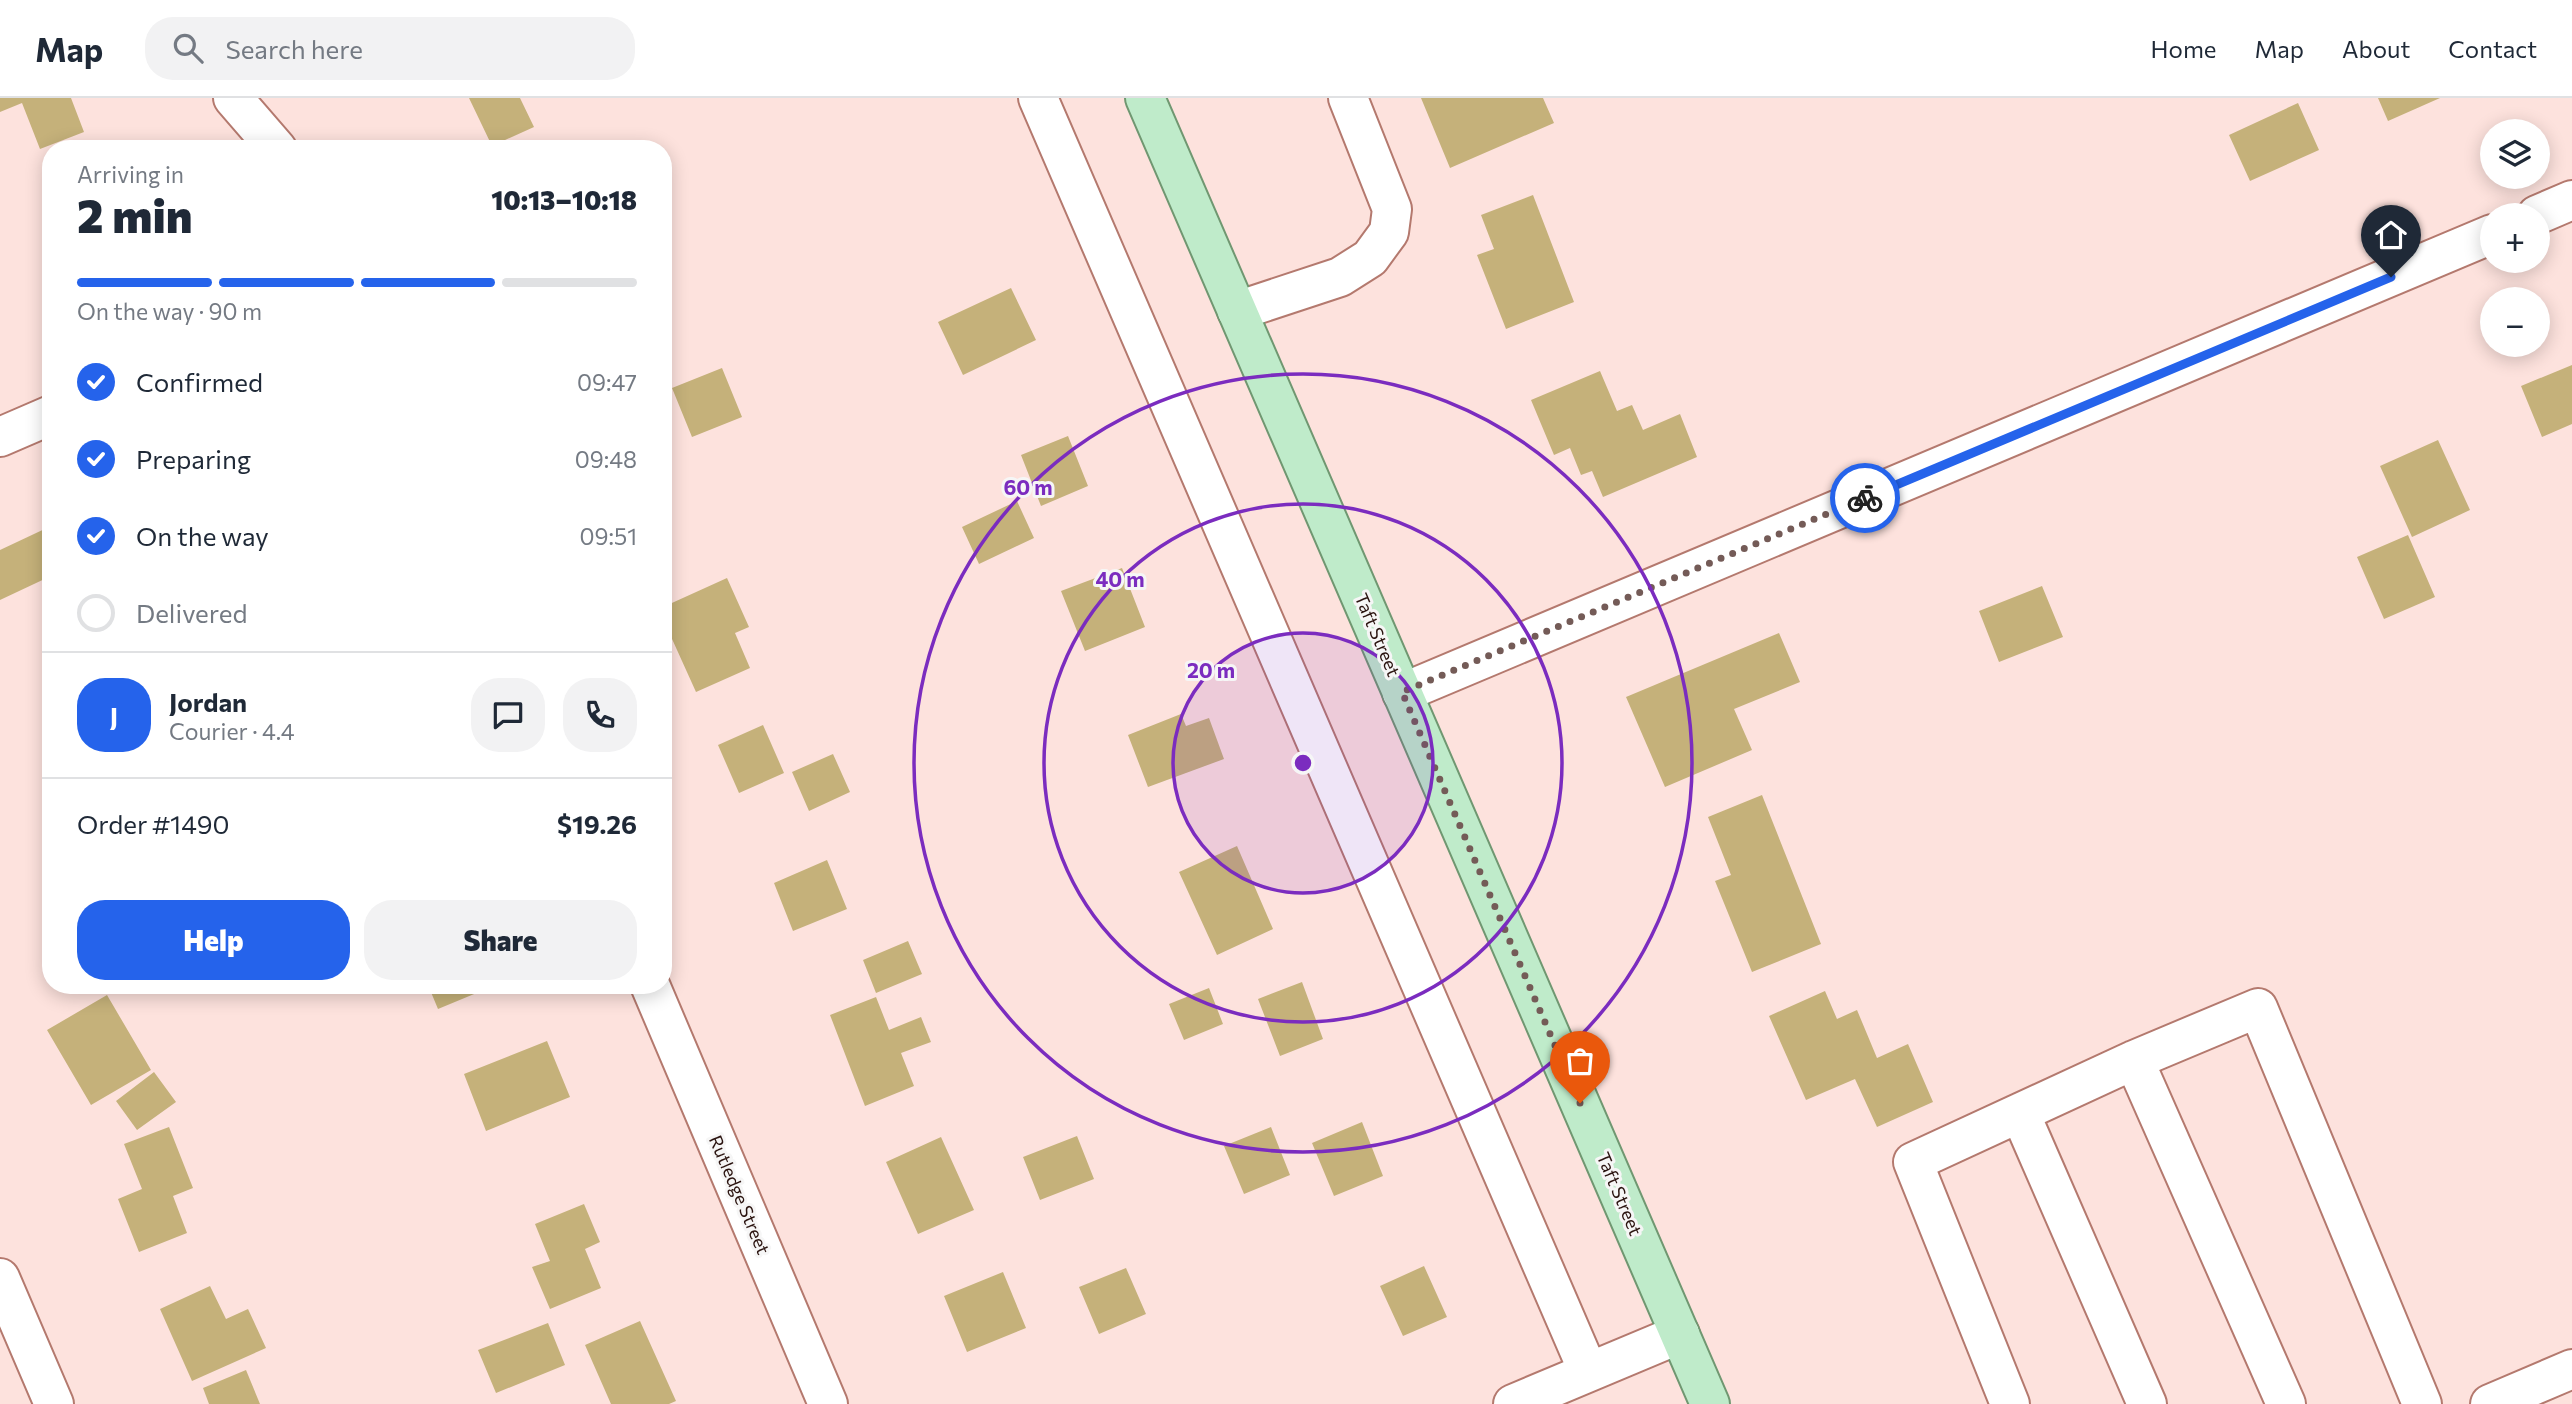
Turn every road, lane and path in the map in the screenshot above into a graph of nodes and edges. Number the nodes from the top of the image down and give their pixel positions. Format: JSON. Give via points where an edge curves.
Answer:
{"nodes":[{"id":1,"x":233,"y":98,"type":"edge"},
{"id":2,"x":1038,"y":98,"type":"edge"},
{"id":3,"x":1145,"y":98,"type":"edge"},
{"id":4,"x":1349,"y":98,"type":"edge"},
{"id":5,"x":270,"y":140,"type":"edge"},
{"id":6,"x":2572,"y":201,"type":"edge"},
{"id":7,"x":2550,"y":210,"type":"edge"},
{"id":8,"x":2480,"y":239,"type":"edge"},
{"id":9,"x":1237,"y":312,"type":"junction"},
{"id":10,"x":42,"y":419,"type":"edge"},
{"id":11,"x":0,"y":437,"type":"edge"},
{"id":12,"x":1402,"y":692,"type":"junction"},
{"id":13,"x":654,"y":994,"type":"edge"},
{"id":14,"x":2134,"y":1060,"type":"junction"},
{"id":15,"x":2020,"y":1113,"type":"junction"},
{"id":16,"x":0,"y":1278,"type":"edge"},
{"id":17,"x":1679,"y":1334,"type":"junction"},
{"id":18,"x":2572,"y":1369,"type":"edge"},
{"id":19,"x":1588,"y":1371,"type":"junction"},
{"id":20,"x":54,"y":1404,"type":"edge"},
{"id":21,"x":828,"y":1404,"type":"edge"},
{"id":22,"x":1513,"y":1404,"type":"edge"},
{"id":23,"x":1710,"y":1404,"type":"edge"},
{"id":24,"x":2010,"y":1404,"type":"edge"},
{"id":25,"x":2147,"y":1404,"type":"edge"},
{"id":26,"x":2286,"y":1404,"type":"edge"},
{"id":27,"x":2422,"y":1404,"type":"edge"},
{"id":28,"x":2490,"y":1404,"type":"edge"}],
"edges":[{"from":1,"to":5,"type":"street"},
{"from":2,"to":19,"type":"street"},
{"from":3,"to":9,"type":"main road","name":"Taft Street"},
{"from":4,"to":9,"type":"street","via":[[1392,209],[1390,232],[1370,258],[1340,277]]},
{"from":6,"to":7,"type":"street"},
{"from":8,"to":12,"type":"street"},
{"from":9,"to":12,"type":"main road","name":"Taft Street"},
{"from":10,"to":11,"type":"street"},
{"from":12,"to":17,"type":"main road","name":"Taft Street"},
{"from":13,"to":21,"type":"street","name":"Rutledge Street"},
{"from":14,"to":15,"type":"street"},
{"from":14,"to":26,"type":"street"},
{"from":14,"to":27,"type":"street","via":[[2258,1008]]},
{"from":15,"to":24,"type":"street","via":[[1913,1162]]},
{"from":15,"to":25,"type":"street"},
{"from":16,"to":20,"type":"street"},
{"from":17,"to":19,"type":"street"},
{"from":17,"to":23,"type":"main road","name":"Taft Street"},
{"from":18,"to":28,"type":"street"},
{"from":19,"to":22,"type":"street"}]}
